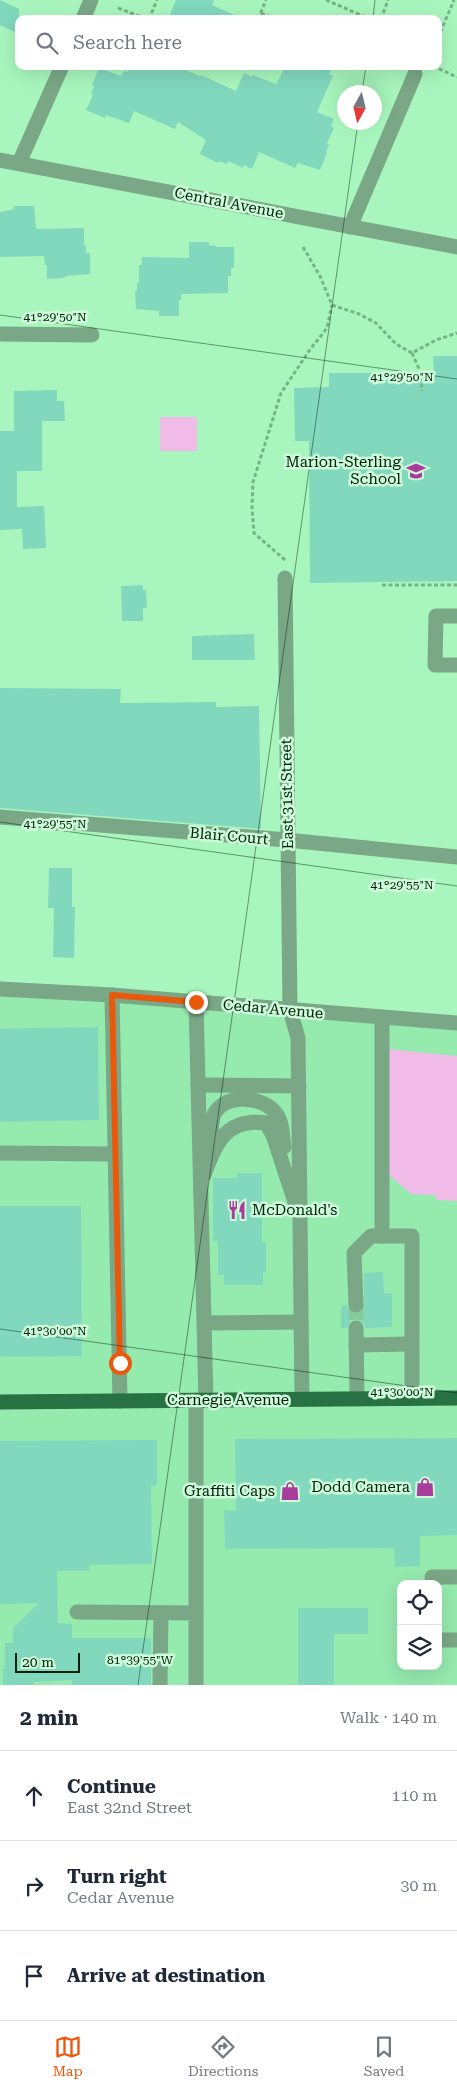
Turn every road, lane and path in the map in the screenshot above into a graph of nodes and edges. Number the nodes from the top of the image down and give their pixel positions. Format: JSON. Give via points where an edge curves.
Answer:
{"nodes":[{"id":1,"x":91,"y":0,"type":"edge"},
{"id":2,"x":157,"y":0,"type":"edge"},
{"id":3,"x":266,"y":0,"type":"edge"},
{"id":4,"x":326,"y":0,"type":"edge"},
{"id":5,"x":388,"y":0,"type":"edge"},
{"id":6,"x":454,"y":0,"type":"edge"},
{"id":7,"x":118,"y":8,"type":"dead end"},
{"id":8,"x":261,"y":13,"type":"joint"},
{"id":9,"x":85,"y":15,"type":"edge"},
{"id":10,"x":137,"y":15,"type":"edge"},
{"id":11,"x":150,"y":15,"type":"edge"},
{"id":12,"x":266,"y":15,"type":"edge"},
{"id":13,"x":361,"y":15,"type":"edge"},
{"id":14,"x":382,"y":15,"type":"edge"},
{"id":15,"x":442,"y":28,"type":"edge"},
{"id":16,"x":60,"y":70,"type":"edge"},
{"id":17,"x":441,"y":70,"type":"edge"},
{"id":18,"x":414,"y":74,"type":"dead end"},
{"id":19,"x":457,"y":77,"type":"edge"},
{"id":20,"x":0,"y":160,"type":"edge"},
{"id":21,"x":19,"y":163,"type":"junction"},
{"id":22,"x":350,"y":227,"type":"junction"},
{"id":23,"x":303,"y":247,"type":"dead end"},
{"id":24,"x":457,"y":247,"type":"edge"},
{"id":25,"x":332,"y":305,"type":"junction"},
{"id":26,"x":457,"y":333,"type":"edge"},
{"id":27,"x":0,"y":334,"type":"edge"},
{"id":28,"x":92,"y":335,"type":"dead end"},
{"id":29,"x":412,"y":353,"type":"junction"},
{"id":30,"x":422,"y":391,"type":"dead end"},
{"id":31,"x":285,"y":578,"type":"joint"},
{"id":32,"x":382,"y":585,"type":"dead end"},
{"id":33,"x":457,"y":585,"type":"edge"},
{"id":34,"x":457,"y":616,"type":"edge"},
{"id":35,"x":457,"y":665,"type":"edge"},
{"id":36,"x":0,"y":818,"type":"edge"},
{"id":37,"x":287,"y":840,"type":"junction"},
{"id":38,"x":457,"y":857,"type":"edge"},
{"id":39,"x":0,"y":989,"type":"edge"},
{"id":40,"x":112,"y":995,"type":"junction"},
{"id":41,"x":196,"y":1002,"type":"junction"},
{"id":42,"x":290,"y":1010,"type":"junction"},
{"id":43,"x":382,"y":1017,"type":"junction"},
{"id":44,"x":457,"y":1023,"type":"edge"},
{"id":45,"x":198,"y":1086,"type":"junction"},
{"id":46,"x":299,"y":1086,"type":"junction"},
{"id":47,"x":0,"y":1153,"type":"edge"},
{"id":48,"x":115,"y":1154,"type":"junction"},
{"id":49,"x":211,"y":1155,"type":"junction"},
{"id":50,"x":289,"y":1185,"type":"junction"},
{"id":51,"x":201,"y":1186,"type":"junction"},
{"id":52,"x":300,"y":1218,"type":"junction"},
{"id":53,"x":382,"y":1236,"type":"junction"},
{"id":54,"x":356,"y":1305,"type":"tunnel mouth"},
{"id":55,"x":301,"y":1322,"type":"junction"},
{"id":56,"x":204,"y":1323,"type":"junction"},
{"id":57,"x":356,"y":1328,"type":"tunnel mouth"},
{"id":58,"x":412,"y":1344,"type":"junction"},
{"id":59,"x":356,"y":1345,"type":"junction"},
{"id":60,"x":412,"y":1398,"type":"junction"},
{"id":61,"x":457,"y":1398,"type":"edge"},
{"id":62,"x":302,"y":1399,"type":"junction"},
{"id":63,"x":357,"y":1399,"type":"junction"},
{"id":64,"x":201,"y":1400,"type":"junction"},
{"id":65,"x":120,"y":1401,"type":"junction"},
{"id":66,"x":0,"y":1402,"type":"edge"},
{"id":67,"x":432,"y":1577,"type":"dead end"},
{"id":68,"x":457,"y":1577,"type":"edge"},
{"id":69,"x":77,"y":1612,"type":"dead end"},
{"id":70,"x":161,"y":1613,"type":"junction"},
{"id":71,"x":196,"y":1613,"type":"junction"},
{"id":72,"x":160,"y":1685,"type":"edge"},
{"id":73,"x":196,"y":1685,"type":"edge"}],
"edges":[{"from":1,"to":9,"type":"street"},
{"from":2,"to":11,"type":"path"},
{"from":3,"to":8,"type":"path"},
{"from":4,"to":13,"type":"path"},
{"from":5,"to":14,"type":"path"},
{"from":6,"to":15,"type":"path"},
{"from":7,"to":10,"type":"path"},
{"from":8,"to":12,"type":"path"},
{"from":16,"to":21,"type":"street"},
{"from":17,"to":19,"type":"path"},
{"from":18,"to":22,"type":"street"},
{"from":20,"to":21,"type":"street","name":"Central Avenue"},
{"from":21,"to":22,"type":"street","name":"Central Avenue"},
{"from":22,"to":24,"type":"street","name":"Central Avenue"},
{"from":23,"to":25,"type":"path"},
{"from":25,"to":29,"type":"path","via":[[376,324],[396,344]]},
{"from":25,"to":31,"type":"path","via":[[327,328],[280,393],[254,482],[254,533],[287,562]]},
{"from":26,"to":29,"type":"path"},
{"from":27,"to":28,"type":"street"},
{"from":29,"to":30,"type":"path","via":[[420,371]]},
{"from":31,"to":37,"type":"street","name":"East 31st Street"},
{"from":32,"to":33,"type":"path"},
{"from":34,"to":35,"type":"street","via":[[436,616],[435,665]]},
{"from":36,"to":37,"type":"street","name":"Blair Court"},
{"from":37,"to":38,"type":"street","name":"Blair Court"},
{"from":37,"to":42,"type":"street","name":"East 31st Street"},
{"from":39,"to":40,"type":"street","name":"Cedar Avenue"},
{"from":40,"to":41,"type":"street","name":"Cedar Avenue"},
{"from":40,"to":48,"type":"street"},
{"from":41,"to":42,"type":"street","name":"Cedar Avenue"},
{"from":41,"to":45,"type":"street"},
{"from":42,"to":43,"type":"street","name":"Cedar Avenue"},
{"from":42,"to":46,"type":"street","name":"East 31st Street","via":[[298,1038]]},
{"from":43,"to":44,"type":"street","name":"Cedar Avenue"},
{"from":43,"to":53,"type":"street"},
{"from":45,"to":46,"type":"street"},
{"from":45,"to":51,"type":"street"},
{"from":46,"to":52,"type":"street","name":"East 31st Street"},
{"from":47,"to":48,"type":"street"},
{"from":48,"to":65,"type":"street"},
{"from":49,"to":50,"type":"street","via":[[224,1134],[240,1124],[251,1121],[266,1123]]},
{"from":49,"to":50,"type":"street","via":[[213,1118],[220,1106],[232,1100],[263,1104],[280,1119]]},
{"from":49,"to":51,"type":"street"},
{"from":50,"to":52,"type":"street"},
{"from":51,"to":56,"type":"street"},
{"from":52,"to":55,"type":"street","name":"East 31st Street"},
{"from":53,"to":54,"type":"street","via":[[371,1236],[354,1253]]},
{"from":53,"to":58,"type":"street","via":[[412,1236]]},
{"from":55,"to":56,"type":"street"},
{"from":55,"to":62,"type":"street","name":"East 31st Street"},
{"from":56,"to":64,"type":"street"},
{"from":57,"to":59,"type":"street"},
{"from":58,"to":59,"type":"street"},
{"from":58,"to":60,"type":"street"},
{"from":59,"to":63,"type":"street"},
{"from":60,"to":61,"type":"main road","name":"Carnegie Avenue"},
{"from":60,"to":63,"type":"main road","name":"Carnegie Avenue"},
{"from":62,"to":63,"type":"main road","name":"Carnegie Avenue"},
{"from":62,"to":64,"type":"main road","name":"Carnegie Avenue"},
{"from":64,"to":65,"type":"main road","name":"Carnegie Avenue"},
{"from":64,"to":71,"type":"street"},
{"from":65,"to":66,"type":"main road","name":"Carnegie Avenue"},
{"from":67,"to":68,"type":"street"},
{"from":69,"to":70,"type":"street"},
{"from":70,"to":71,"type":"street"},
{"from":70,"to":72,"type":"street"},
{"from":71,"to":73,"type":"street"}]}
